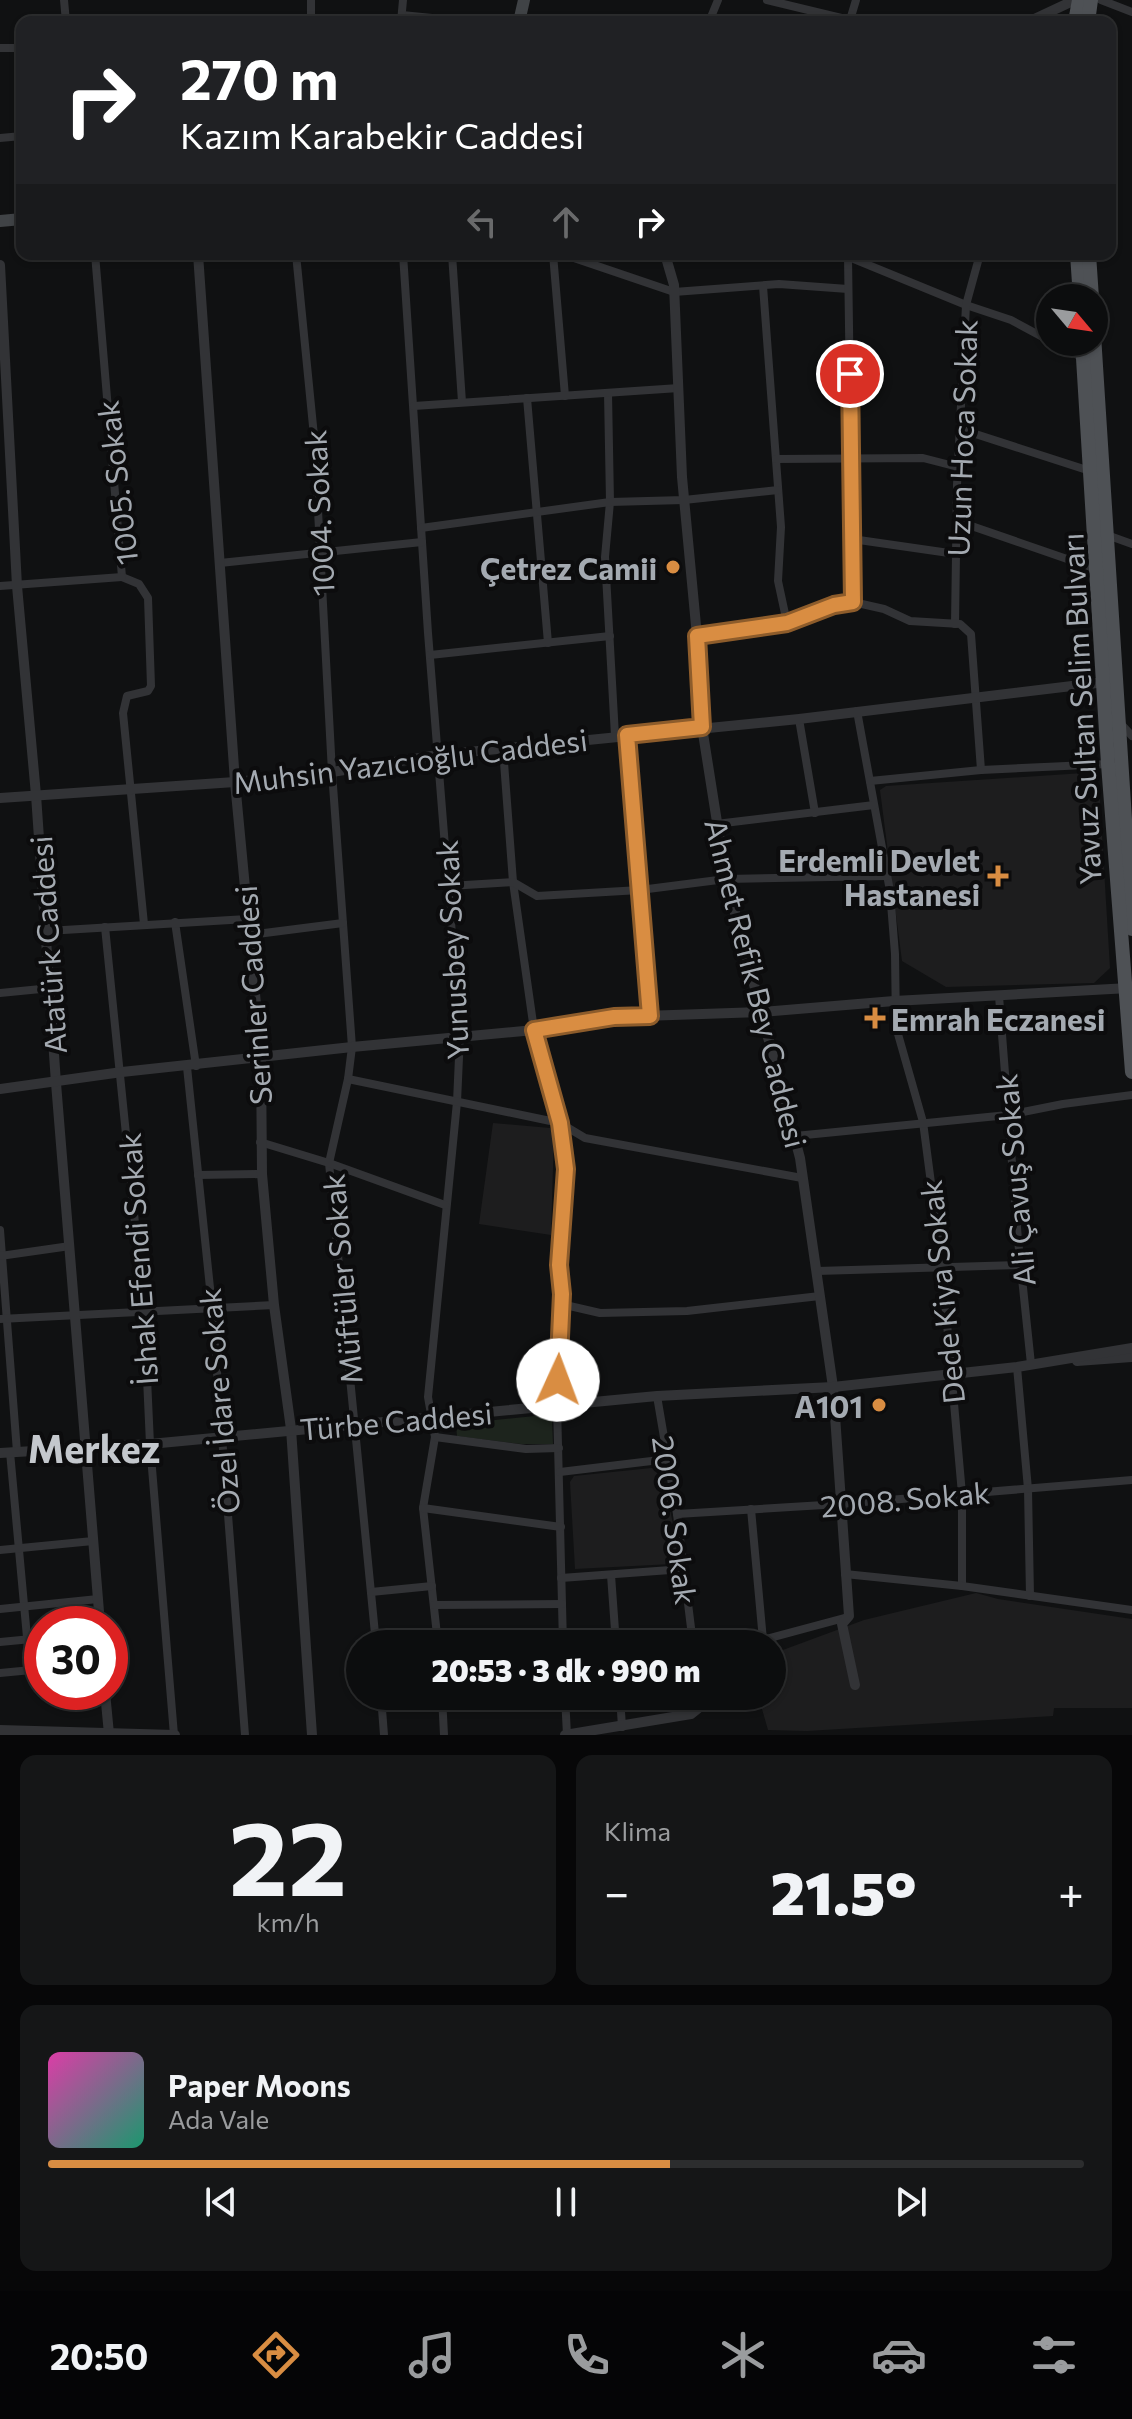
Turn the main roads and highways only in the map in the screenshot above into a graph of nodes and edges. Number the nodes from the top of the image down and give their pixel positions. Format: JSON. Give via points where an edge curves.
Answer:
{"nodes":[{"id":1,"x":1077,"y":260,"type":"edge"},
{"id":2,"x":1089,"y":260,"type":"edge"},
{"id":3,"x":1079,"y":284,"type":"edge"},
{"id":4,"x":1091,"y":284,"type":"edge"},
{"id":5,"x":1083,"y":356,"type":"edge"},
{"id":6,"x":1095,"y":356,"type":"edge"},
{"id":7,"x":1132,"y":929,"type":"edge"},
{"id":8,"x":1128,"y":988,"type":"edge"},
{"id":9,"x":1132,"y":1072,"type":"edge"}],
"edges":[{"from":1,"to":3,"type":"main road"},
{"from":2,"to":4,"type":"main road"},
{"from":5,"to":8,"type":"main road","name":"Yavuz Sultan Selim Bulvarı"},
{"from":6,"to":7,"type":"main road","name":"Yavuz Sultan Selim Bulvarı"},
{"from":8,"to":9,"type":"main road","name":"Yavuz Sultan Selim Bulvarı"}]}
